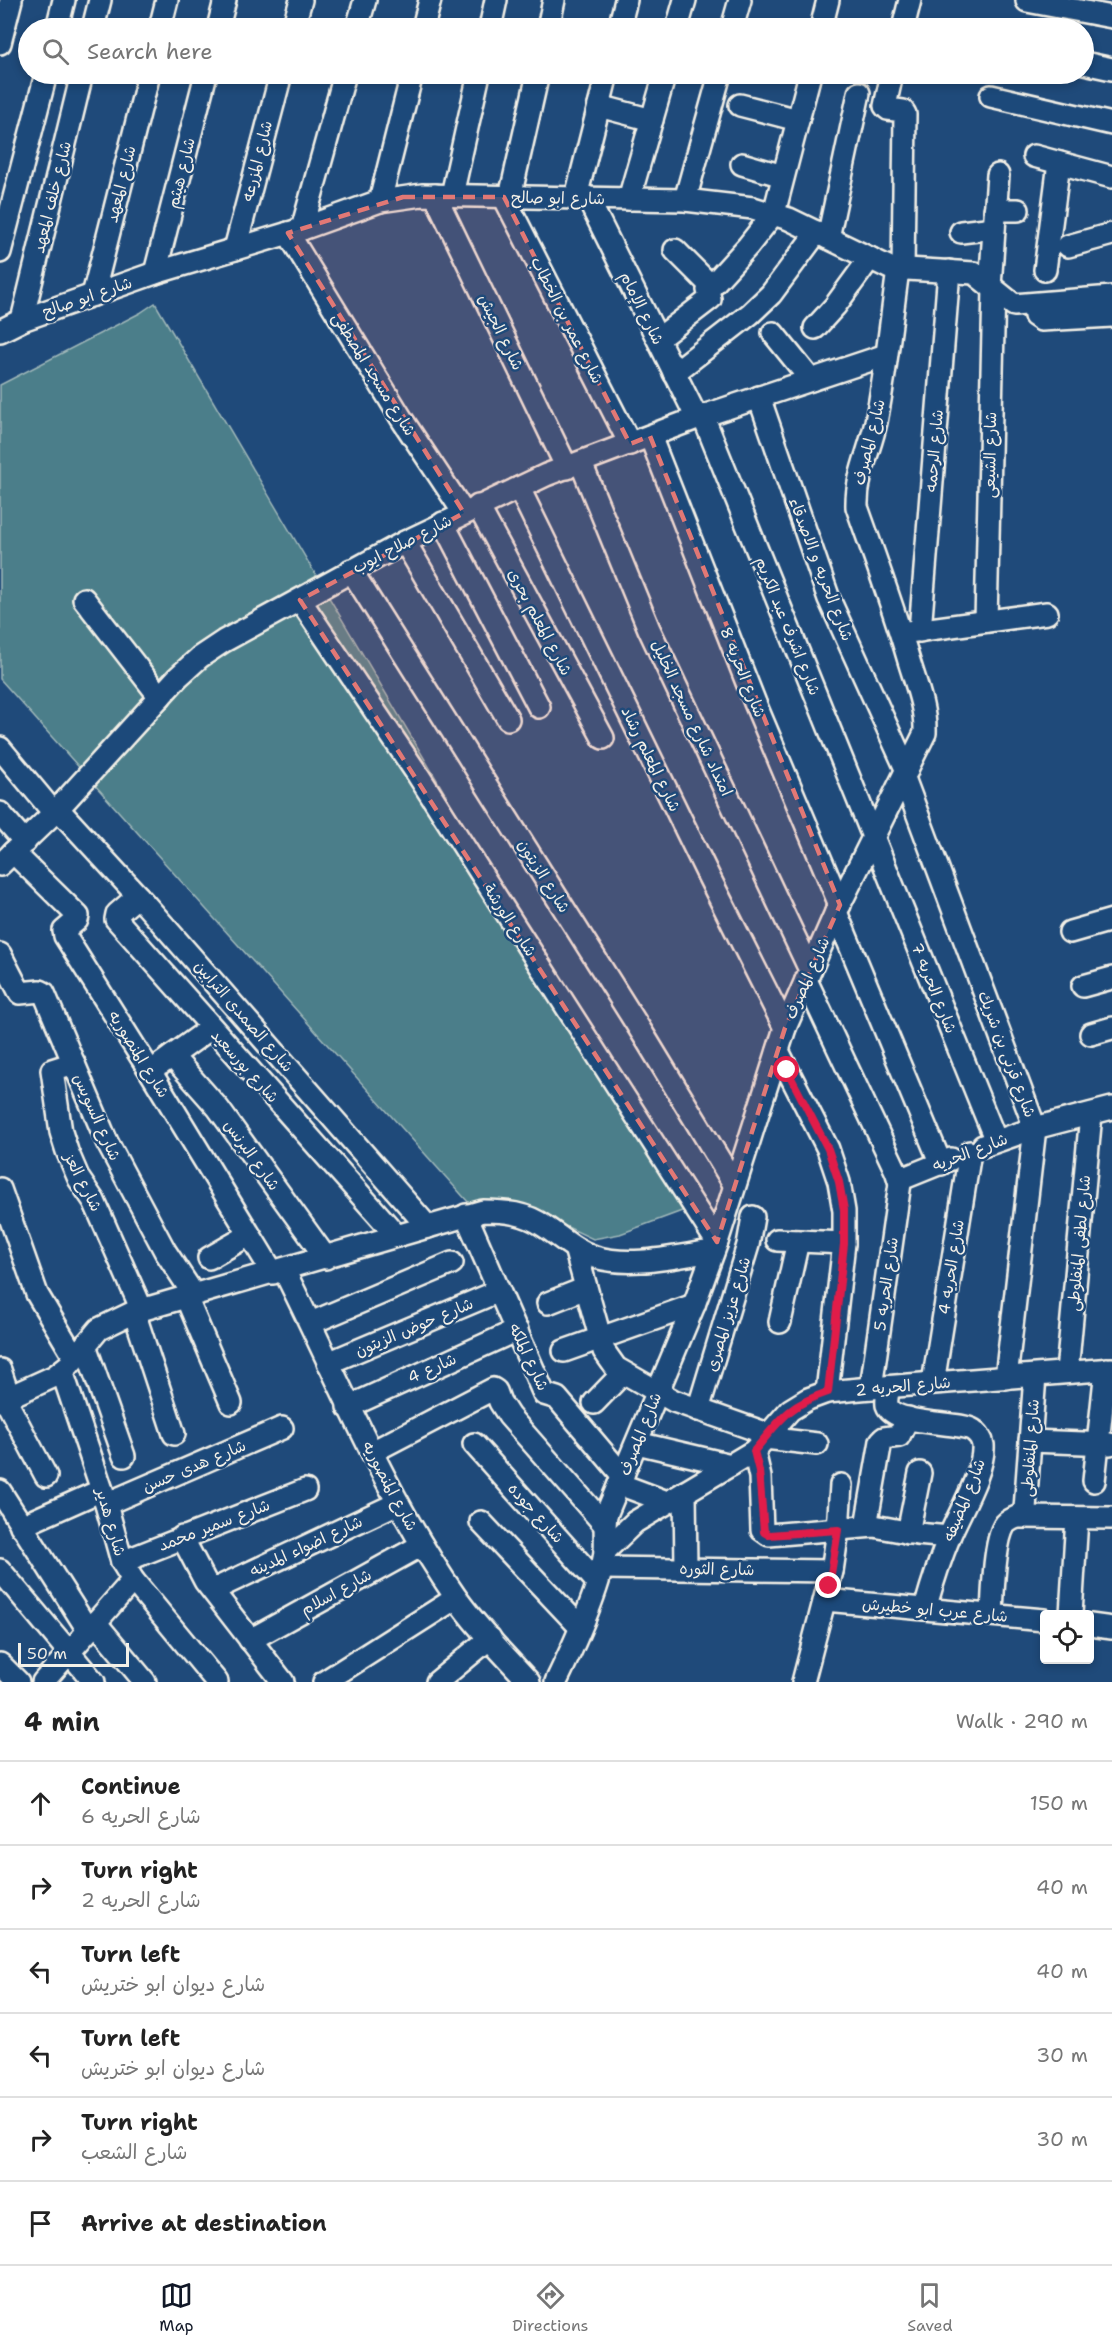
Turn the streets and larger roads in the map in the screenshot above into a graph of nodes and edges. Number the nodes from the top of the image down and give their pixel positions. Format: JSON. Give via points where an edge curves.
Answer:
{"nodes":[{"id":1,"x":11,"y":0,"type":"edge"},
{"id":2,"x":64,"y":0,"type":"edge"},
{"id":3,"x":100,"y":0,"type":"edge"},
{"id":4,"x":167,"y":0,"type":"edge"},
{"id":5,"x":225,"y":0,"type":"edge"},
{"id":6,"x":302,"y":0,"type":"edge"},
{"id":7,"x":365,"y":0,"type":"edge"},
{"id":8,"x":430,"y":0,"type":"edge"},
{"id":9,"x":496,"y":0,"type":"edge"},
{"id":10,"x":554,"y":0,"type":"edge"},
{"id":11,"x":626,"y":0,"type":"edge"},
{"id":12,"x":685,"y":0,"type":"edge"},
{"id":13,"x":740,"y":0,"type":"edge"},
{"id":14,"x":828,"y":0,"type":"edge"},
{"id":15,"x":910,"y":0,"type":"edge"},
{"id":16,"x":1027,"y":2,"type":"dead end"},
{"id":17,"x":1112,"y":17,"type":"edge"},
{"id":18,"x":60,"y":18,"type":"edge"},
{"id":19,"x":96,"y":18,"type":"edge"},
{"id":20,"x":162,"y":18,"type":"edge"},
{"id":21,"x":220,"y":18,"type":"edge"},
{"id":22,"x":296,"y":18,"type":"edge"},
{"id":23,"x":360,"y":18,"type":"edge"},
{"id":24,"x":426,"y":18,"type":"edge"},
{"id":25,"x":492,"y":18,"type":"edge"},
{"id":26,"x":550,"y":18,"type":"edge"},
{"id":27,"x":622,"y":18,"type":"edge"},
{"id":28,"x":680,"y":18,"type":"edge"},
{"id":29,"x":735,"y":18,"type":"edge"},
{"id":30,"x":824,"y":18,"type":"edge"},
{"id":31,"x":906,"y":18,"type":"edge"},
{"id":32,"x":0,"y":43,"type":"edge"},
{"id":33,"x":1094,"y":65,"type":"edge"},
{"id":34,"x":1112,"y":69,"type":"edge"},
{"id":35,"x":42,"y":84,"type":"edge"},
{"id":36,"x":80,"y":84,"type":"edge"},
{"id":37,"x":146,"y":84,"type":"edge"},
{"id":38,"x":203,"y":84,"type":"edge"},
{"id":39,"x":278,"y":84,"type":"edge"},
{"id":40,"x":342,"y":84,"type":"edge"},
{"id":41,"x":409,"y":84,"type":"edge"},
{"id":42,"x":476,"y":84,"type":"edge"},
{"id":43,"x":535,"y":84,"type":"edge"},
{"id":44,"x":604,"y":84,"type":"edge"},
{"id":45,"x":662,"y":84,"type":"edge"},
{"id":46,"x":717,"y":84,"type":"edge"},
{"id":47,"x":807,"y":84,"type":"edge"},
{"id":48,"x":890,"y":84,"type":"edge"},
{"id":49,"x":859,"y":93,"type":"dead end"},
{"id":50,"x":991,"y":96,"type":"dead end"},
{"id":51,"x":740,"y":105,"type":"dead end"},
{"id":52,"x":599,"y":106,"type":"junction"},
{"id":53,"x":652,"y":120,"type":"junction"},
{"id":54,"x":798,"y":120,"type":"junction"},
{"id":55,"x":1112,"y":124,"type":"edge"},
{"id":56,"x":1034,"y":156,"type":"dead end"},
{"id":57,"x":1059,"y":163,"type":"junction"},
{"id":58,"x":742,"y":164,"type":"dead end"},
{"id":59,"x":998,"y":175,"type":"dead end"},
{"id":60,"x":783,"y":176,"type":"junction"},
{"id":61,"x":1112,"y":177,"type":"edge"},
{"id":62,"x":444,"y":195,"type":"junction"},
{"id":63,"x":507,"y":197,"type":"junction"},
{"id":64,"x":582,"y":197,"type":"junction"},
{"id":65,"x":629,"y":199,"type":"junction"},
{"id":66,"x":380,"y":201,"type":"junction"},
{"id":67,"x":685,"y":201,"type":"junction"},
{"id":68,"x":1018,"y":210,"type":"dead end"},
{"id":69,"x":774,"y":213,"type":"junction"},
{"id":70,"x":995,"y":219,"type":"junction"},
{"id":71,"x":295,"y":231,"type":"junction"},
{"id":72,"x":961,"y":232,"type":"dead end"},
{"id":73,"x":1112,"y":234,"type":"edge"},
{"id":74,"x":823,"y":235,"type":"junction"},
{"id":75,"x":1068,"y":246,"type":"dead end"},
{"id":76,"x":235,"y":249,"type":"junction"},
{"id":77,"x":675,"y":250,"type":"dead end"},
{"id":78,"x":0,"y":252,"type":"edge"},
{"id":79,"x":870,"y":258,"type":"junction"},
{"id":80,"x":901,"y":270,"type":"junction"},
{"id":81,"x":1045,"y":270,"type":"dead end"},
{"id":82,"x":949,"y":271,"type":"junction"},
{"id":83,"x":155,"y":273,"type":"junction"},
{"id":84,"x":711,"y":286,"type":"junction"},
{"id":85,"x":992,"y":287,"type":"junction"},
{"id":86,"x":93,"y":295,"type":"junction"},
{"id":87,"x":1112,"y":297,"type":"edge"},
{"id":88,"x":1033,"y":304,"type":"junction"},
{"id":89,"x":1112,"y":316,"type":"edge"},
{"id":90,"x":22,"y":320,"type":"junction"},
{"id":91,"x":815,"y":328,"type":"dead end"},
{"id":92,"x":0,"y":331,"type":"edge"},
{"id":93,"x":773,"y":333,"type":"dead end"},
{"id":94,"x":658,"y":339,"type":"junction"},
{"id":95,"x":886,"y":356,"type":"junction"},
{"id":96,"x":674,"y":373,"type":"junction"},
{"id":97,"x":811,"y":380,"type":"junction"},
{"id":98,"x":759,"y":397,"type":"junction"},
{"id":99,"x":700,"y":417,"type":"junction"},
{"id":100,"x":650,"y":436,"type":"junction"},
{"id":101,"x":630,"y":444,"type":"junction"},
{"id":102,"x":574,"y":465,"type":"junction"},
{"id":103,"x":519,"y":488,"type":"junction"},
{"id":104,"x":471,"y":510,"type":"junction"},
{"id":105,"x":443,"y":523,"type":"junction"},
{"id":106,"x":405,"y":542,"type":"junction"},
{"id":107,"x":351,"y":570,"type":"junction"},
{"id":108,"x":84,"y":599,"type":"dead end"},
{"id":109,"x":300,"y":600,"type":"junction"},
{"id":110,"x":1047,"y":613,"type":"dead end"},
{"id":111,"x":986,"y":621,"type":"junction"},
{"id":112,"x":910,"y":632,"type":"junction"},
{"id":113,"x":160,"y":697,"type":"junction"},
{"id":114,"x":539,"y":706,"type":"dead end"},
{"id":115,"x":508,"y":719,"type":"dead end"},
{"id":116,"x":603,"y":738,"type":"dead end"},
{"id":117,"x":0,"y":748,"type":"edge"},
{"id":118,"x":906,"y":774,"type":"junction"},
{"id":119,"x":56,"y":811,"type":"junction"},
{"id":120,"x":0,"y":813,"type":"edge"},
{"id":121,"x":873,"y":835,"type":"junction"},
{"id":122,"x":13,"y":853,"type":"edge"},
{"id":123,"x":138,"y":896,"type":"junction"},
{"id":124,"x":838,"y":909,"type":"junction"},
{"id":125,"x":1112,"y":920,"type":"edge"},
{"id":126,"x":1070,"y":932,"type":"dead end"},
{"id":127,"x":0,"y":954,"type":"edge"},
{"id":128,"x":808,"y":975,"type":"junction"},
{"id":129,"x":1112,"y":978,"type":"edge"},
{"id":130,"x":1083,"y":986,"type":"dead end"},
{"id":131,"x":211,"y":1028,"type":"junction"},
{"id":132,"x":785,"y":1028,"type":"junction"},
{"id":133,"x":1112,"y":1028,"type":"edge"},
{"id":134,"x":1091,"y":1034,"type":"dead end"},
{"id":135,"x":778,"y":1051,"type":"junction"},
{"id":136,"x":172,"y":1056,"type":"junction"},
{"id":137,"x":74,"y":1063,"type":"junction"},
{"id":138,"x":150,"y":1071,"type":"junction"},
{"id":139,"x":188,"y":1074,"type":"junction"},
{"id":140,"x":162,"y":1091,"type":"junction"},
{"id":141,"x":1112,"y":1108,"type":"edge"},
{"id":142,"x":1090,"y":1114,"type":"junction"},
{"id":143,"x":1035,"y":1128,"type":"junction"},
{"id":144,"x":996,"y":1141,"type":"junction"},
{"id":145,"x":970,"y":1152,"type":"junction"},
{"id":146,"x":940,"y":1164,"type":"junction"},
{"id":147,"x":899,"y":1180,"type":"junction"},
{"id":148,"x":734,"y":1184,"type":"junction"},
{"id":149,"x":0,"y":1191,"type":"edge"},
{"id":150,"x":466,"y":1215,"type":"junction"},
{"id":151,"x":753,"y":1217,"type":"dead end"},
{"id":152,"x":428,"y":1227,"type":"junction"},
{"id":153,"x":249,"y":1235,"type":"junction"},
{"id":154,"x":397,"y":1236,"type":"junction"},
{"id":155,"x":844,"y":1244,"type":"junction"},
{"id":156,"x":715,"y":1247,"type":"junction"},
{"id":157,"x":574,"y":1248,"type":"junction"},
{"id":158,"x":209,"y":1258,"type":"dead end"},
{"id":159,"x":326,"y":1258,"type":"junction"},
{"id":160,"x":452,"y":1263,"type":"dead end"},
{"id":161,"x":279,"y":1272,"type":"junction"},
{"id":162,"x":586,"y":1288,"type":"junction"},
{"id":163,"x":499,"y":1291,"type":"junction"},
{"id":164,"x":190,"y":1296,"type":"junction"},
{"id":165,"x":548,"y":1303,"type":"dead end"},
{"id":166,"x":694,"y":1305,"type":"junction"},
{"id":167,"x":138,"y":1311,"type":"junction"},
{"id":168,"x":780,"y":1322,"type":"dead end"},
{"id":169,"x":311,"y":1323,"type":"junction"},
{"id":170,"x":517,"y":1330,"type":"junction"},
{"id":171,"x":600,"y":1338,"type":"junction"},
{"id":172,"x":564,"y":1351,"type":"dead end"},
{"id":173,"x":74,"y":1358,"type":"junction"},
{"id":174,"x":328,"y":1363,"type":"junction"},
{"id":175,"x":1109,"y":1369,"type":"edge"},
{"id":176,"x":0,"y":1370,"type":"edge"},
{"id":177,"x":1067,"y":1372,"type":"junction"},
{"id":178,"x":623,"y":1373,"type":"junction"},
{"id":179,"x":1035,"y":1376,"type":"junction"},
{"id":180,"x":1006,"y":1378,"type":"junction"},
{"id":181,"x":933,"y":1383,"type":"junction"},
{"id":182,"x":880,"y":1387,"type":"junction"},
{"id":183,"x":657,"y":1392,"type":"junction"},
{"id":184,"x":828,"y":1392,"type":"junction"},
{"id":185,"x":5,"y":1399,"type":"edge"},
{"id":186,"x":231,"y":1403,"type":"dead end"},
{"id":187,"x":594,"y":1403,"type":"dead end"},
{"id":188,"x":348,"y":1407,"type":"junction"},
{"id":189,"x":698,"y":1410,"type":"junction"},
{"id":190,"x":908,"y":1418,"type":"junction"},
{"id":191,"x":282,"y":1428,"type":"dead end"},
{"id":192,"x":174,"y":1434,"type":"dead end"},
{"id":193,"x":762,"y":1441,"type":"junction"},
{"id":194,"x":1030,"y":1441,"type":"junction"},
{"id":195,"x":637,"y":1443,"type":"junction"},
{"id":196,"x":474,"y":1444,"type":"dead end"},
{"id":197,"x":817,"y":1444,"type":"dead end"},
{"id":198,"x":1105,"y":1444,"type":"edge"},
{"id":199,"x":372,"y":1452,"type":"junction"},
{"id":200,"x":124,"y":1456,"type":"dead end"},
{"id":201,"x":731,"y":1465,"type":"junction"},
{"id":202,"x":920,"y":1473,"type":"dead end"},
{"id":203,"x":46,"y":1476,"type":"dead end"},
{"id":204,"x":621,"y":1480,"type":"junction"},
{"id":205,"x":1094,"y":1481,"type":"dead end"},
{"id":206,"x":841,"y":1485,"type":"dead end"},
{"id":207,"x":305,"y":1490,"type":"dead end"},
{"id":208,"x":0,"y":1491,"type":"edge"},
{"id":209,"x":104,"y":1497,"type":"junction"},
{"id":210,"x":676,"y":1497,"type":"junction"},
{"id":211,"x":398,"y":1503,"type":"junction"},
{"id":212,"x":1020,"y":1517,"type":"junction"},
{"id":213,"x":1077,"y":1518,"type":"junction"},
{"id":214,"x":1112,"y":1518,"type":"edge"},
{"id":215,"x":481,"y":1522,"type":"dead end"},
{"id":216,"x":604,"y":1524,"type":"junction"},
{"id":217,"x":21,"y":1526,"type":"junction"},
{"id":218,"x":866,"y":1526,"type":"junction"},
{"id":219,"x":838,"y":1530,"type":"junction"},
{"id":220,"x":908,"y":1533,"type":"junction"},
{"id":221,"x":182,"y":1537,"type":"junction"},
{"id":222,"x":949,"y":1537,"type":"junction"},
{"id":223,"x":422,"y":1545,"type":"junction"},
{"id":224,"x":122,"y":1562,"type":"junction"},
{"id":225,"x":601,"y":1567,"type":"junction"},
{"id":226,"x":686,"y":1568,"type":"junction"},
{"id":227,"x":0,"y":1570,"type":"edge"},
{"id":228,"x":832,"y":1571,"type":"junction"},
{"id":229,"x":133,"y":1580,"type":"junction"},
{"id":230,"x":213,"y":1590,"type":"junction"},
{"id":231,"x":456,"y":1598,"type":"junction"},
{"id":232,"x":825,"y":1600,"type":"junction"},
{"id":233,"x":926,"y":1609,"type":"junction"},
{"id":234,"x":1071,"y":1610,"type":"edge"},
{"id":235,"x":992,"y":1616,"type":"junction"},
{"id":236,"x":1040,"y":1620,"type":"edge"},
{"id":237,"x":92,"y":1626,"type":"junction"},
{"id":238,"x":1094,"y":1626,"type":"edge"},
{"id":239,"x":580,"y":1627,"type":"junction"},
{"id":240,"x":1112,"y":1628,"type":"edge"},
{"id":241,"x":490,"y":1638,"type":"junction"},
{"id":242,"x":250,"y":1640,"type":"junction"},
{"id":243,"x":69,"y":1652,"type":"junction"},
{"id":244,"x":0,"y":1664,"type":"edge"},
{"id":245,"x":519,"y":1679,"type":"edge"},
{"id":246,"x":18,"y":1682,"type":"edge"},
{"id":247,"x":43,"y":1682,"type":"edge"},
{"id":248,"x":94,"y":1682,"type":"edge"},
{"id":249,"x":145,"y":1682,"type":"edge"},
{"id":250,"x":217,"y":1682,"type":"edge"},
{"id":251,"x":283,"y":1682,"type":"edge"},
{"id":252,"x":324,"y":1682,"type":"edge"},
{"id":253,"x":437,"y":1682,"type":"edge"},
{"id":254,"x":556,"y":1682,"type":"edge"},
{"id":255,"x":803,"y":1682,"type":"edge"}],
"edges":[{"from":1,"to":32,"type":"street"},
{"from":2,"to":18,"type":"street"},
{"from":3,"to":19,"type":"street"},
{"from":4,"to":20,"type":"street"},
{"from":5,"to":21,"type":"street"},
{"from":6,"to":22,"type":"street"},
{"from":7,"to":23,"type":"street"},
{"from":8,"to":24,"type":"street"},
{"from":9,"to":25,"type":"street"},
{"from":10,"to":26,"type":"street"},
{"from":11,"to":27,"type":"street"},
{"from":12,"to":28,"type":"street"},
{"from":13,"to":29,"type":"street"},
{"from":14,"to":30,"type":"street"},
{"from":15,"to":31,"type":"street"},
{"from":16,"to":17,"type":"street"},
{"from":33,"to":34,"type":"street"},
{"from":35,"to":78,"type":"street"},
{"from":36,"to":90,"type":"street","name":"شارع خلف المعهد"},
{"from":37,"to":86,"type":"street","name":"شارع المعهد"},
{"from":38,"to":83,"type":"street","name":"شارع هيثم"},
{"from":39,"to":76,"type":"street","name":"شارع المزرعه"},
{"from":40,"to":71,"type":"street"},
{"from":41,"to":66,"type":"street"},
{"from":42,"to":62,"type":"street"},
{"from":43,"to":63,"type":"street"},
{"from":44,"to":52,"type":"street"},
{"from":45,"to":53,"type":"street"},
{"from":46,"to":67,"type":"street"},
{"from":47,"to":54,"type":"street"},
{"from":48,"to":80,"type":"street","name":"شارع المصرف","via":[[885,106],[905,114]]},
{"from":49,"to":74,"type":"street"},
{"from":50,"to":55,"type":"street"},
{"from":51,"to":54,"type":"street"},
{"from":52,"to":53,"type":"street"},
{"from":52,"to":64,"type":"street"},
{"from":53,"to":65,"type":"street"},
{"from":54,"to":60,"type":"street"},
{"from":56,"to":57,"type":"street"},
{"from":57,"to":61,"type":"street"},
{"from":57,"to":81,"type":"street"},
{"from":58,"to":60,"type":"street"},
{"from":59,"to":70,"type":"street","name":"شارع الشيعى"},
{"from":60,"to":69,"type":"street"},
{"from":62,"to":63,"type":"street","name":"شارع ابو صالح"},
{"from":62,"to":66,"type":"street","name":"شارع ابو صالح"},
{"from":62,"to":102,"type":"street","name":"شارع الجيش"},
{"from":63,"to":64,"type":"street","name":"شارع ابو صالح"},
{"from":63,"to":101,"type":"street","name":"شارع عمر بن الخطاب"},
{"from":64,"to":65,"type":"street","name":"شارع ابو صالح"},
{"from":64,"to":94,"type":"street","name":"شارع الإمام"},
{"from":65,"to":67,"type":"street","name":"شارع ابو صالح"},
{"from":66,"to":71,"type":"street","name":"شارع ابو صالح"},
{"from":67,"to":69,"type":"street","name":"شارع ابو صالح"},
{"from":68,"to":70,"type":"street"},
{"from":69,"to":74,"type":"street","name":"شارع ابو صالح"},
{"from":69,"to":84,"type":"street"},
{"from":70,"to":72,"type":"street"},
{"from":70,"to":85,"type":"street","name":"شارع الشيعى"},
{"from":71,"to":76,"type":"street","name":"شارع ابو صالح"},
{"from":71,"to":104,"type":"street","name":"شارع مسجد المصطفى","via":[[397,412]]},
{"from":73,"to":75,"type":"street"},
{"from":74,"to":79,"type":"street","name":"شارع ابو صالح"},
{"from":74,"to":96,"type":"street","via":[[750,314]]},
{"from":76,"to":83,"type":"street","name":"شارع ابو صالح"},
{"from":77,"to":84,"type":"street"},
{"from":79,"to":80,"type":"street","name":"شارع ابو صالح"},
{"from":79,"to":91,"type":"street"},
{"from":80,"to":82,"type":"street","name":"شارع ابو صالح"},
{"from":80,"to":95,"type":"street","name":"شارع المصرف"},
{"from":82,"to":85,"type":"street","name":"شارع ابو صالح","via":[[974,273]]},
{"from":82,"to":112,"type":"street","name":"شارع الرحمه"},
{"from":83,"to":86,"type":"street","name":"شارع ابو صالح"},
{"from":84,"to":94,"type":"street","via":[[707,291],[710,299]]},
{"from":85,"to":88,"type":"street","name":"شارع ابو صالح","via":[[1014,305]]},
{"from":85,"to":111,"type":"street","name":"شارع الشيعى"},
{"from":86,"to":90,"type":"street","name":"شارع ابو صالح"},
{"from":87,"to":88,"type":"street","name":"شارع ابو صالح"},
{"from":88,"to":89,"type":"street","via":[[1035,316],[1041,320]]},
{"from":90,"to":92,"type":"street","name":"شارع ابو صالح"},
{"from":93,"to":97,"type":"street"},
{"from":94,"to":96,"type":"street","name":"شارع الإمام"},
{"from":95,"to":97,"type":"street","name":"شارع صلاح ايوب"},
{"from":95,"to":112,"type":"street","name":"شارع المصرف","via":[[876,424],[856,490],[856,507]]},
{"from":96,"to":99,"type":"street","name":"شارع الإمام"},
{"from":97,"to":98,"type":"street","name":"شارع صلاح ايوب"},
{"from":98,"to":99,"type":"street","name":"شارع صلاح ايوب"},
{"from":98,"to":118,"type":"street","name":"شارع الحريه و الاصدقاء","via":[[829,599]]},
{"from":99,"to":100,"type":"street","name":"شارع صلاح ايوب"},
{"from":99,"to":121,"type":"street","name":"شارع اشرف عبد الكريم"},
{"from":100,"to":101,"type":"street","name":"شارع صلاح ايوب"},
{"from":100,"to":124,"type":"street","name":"شارع الحريه 8"},
{"from":101,"to":102,"type":"street","name":"شارع صلاح ايوب"},
{"from":102,"to":103,"type":"street","name":"شارع صلاح ايوب"},
{"from":102,"to":128,"type":"street","name":"امتداد شارع مسجد الخليل"},
{"from":103,"to":104,"type":"street","name":"شارع صلاح ايوب"},
{"from":103,"to":132,"type":"street","name":"شارع المعلم رشاد"},
{"from":104,"to":105,"type":"street","name":"شارع صلاح ايوب"},
{"from":104,"to":116,"type":"street","name":"شارع المعلم بحرى"},
{"from":105,"to":106,"type":"street","name":"شارع صلاح ايوب"},
{"from":105,"to":114,"type":"street"},
{"from":106,"to":107,"type":"street","name":"شارع صلاح ايوب"},
{"from":106,"to":115,"type":"street"},
{"from":107,"to":109,"type":"street","name":"شارع صلاح ايوب"},
{"from":107,"to":148,"type":"street","name":"شارع الزيتون"},
{"from":108,"to":113,"type":"street"},
{"from":109,"to":113,"type":"street","name":"شارع صلاح ايوب","via":[[224,640],[200,657]]},
{"from":109,"to":156,"type":"street","name":"شارع الورشة","via":[[418,775]]},
{"from":110,"to":111,"type":"street"},
{"from":111,"to":112,"type":"street"},
{"from":112,"to":118,"type":"street","name":"شارع المصرف","via":[[926,723],[922,743]]},
{"from":113,"to":119,"type":"street","name":"شارع صلاح ايوب"},
{"from":117,"to":119,"type":"street","name":"شارع الصمدى الترابين"},
{"from":118,"to":121,"type":"street","name":"شارع المصرف"},
{"from":118,"to":143,"type":"street","name":"شارع قرنى بن شريك"},
{"from":119,"to":122,"type":"street","name":"شارع صلاح ايوب"},
{"from":119,"to":123,"type":"street","name":"شارع الصمدى الترابين"},
{"from":120,"to":122,"type":"street"},
{"from":121,"to":124,"type":"street","name":"شارع المصرف"},
{"from":121,"to":144,"type":"street","name":"شارع الحريه 7"},
{"from":122,"to":138,"type":"street","name":"شارع المنصوريه","via":[[76,914],[77,920],[63,934]]},
{"from":123,"to":131,"type":"street","name":"شارع بورسعيد","via":[[116,919]]},
{"from":123,"to":152,"type":"street","name":"شارع الصمدى الترابين"},
{"from":124,"to":128,"type":"street","name":"شارع المصرف"},
{"from":124,"to":146,"type":"street","name":"شارع الحريه 8"},
{"from":125,"to":126,"type":"street"},
{"from":127,"to":137,"type":"street","name":"شارع السويس","via":[[20,993],[44,993]]},
{"from":128,"to":132,"type":"street","name":"شارع المصرف"},
{"from":128,"to":147,"type":"street","name":"امتداد شارع مسجد الخليل"},
{"from":129,"to":130,"type":"street"},
{"from":131,"to":136,"type":"street"},
{"from":131,"to":154,"type":"street","name":"شارع بورسعيد"},
{"from":132,"to":135,"type":"street","name":"شارع المصرف"},
{"from":133,"to":134,"type":"street"},
{"from":135,"to":148,"type":"street","name":"شارع المصرف"},
{"from":135,"to":155,"type":"street","via":[[828,1149],[841,1192]]},
{"from":136,"to":138,"type":"street"},
{"from":136,"to":139,"type":"street","name":"شارع البرنس"},
{"from":137,"to":164,"type":"street","name":"شارع السويس","via":[[107,1142]]},
{"from":137,"to":167,"type":"street","name":"شارع العز","via":[[52,1070],[63,1142],[79,1179],[94,1201]]},
{"from":138,"to":140,"type":"street","name":"شارع المنصوريه"},
{"from":139,"to":140,"type":"street"},
{"from":139,"to":159,"type":"street","name":"شارع البرنس","via":[[218,1108]]},
{"from":140,"to":153,"type":"street","name":"شارع المنصوريه"},
{"from":141,"to":142,"type":"street","name":"شارع الحريه"},
{"from":142,"to":143,"type":"street","name":"شارع الحريه"},
{"from":142,"to":177,"type":"street","name":"شارع لطفى المنفلوطى"},
{"from":143,"to":144,"type":"street","name":"شارع الحريه"},
{"from":143,"to":180,"type":"street","name":"شارع قرنى بن شريك"},
{"from":144,"to":145,"type":"street","name":"شارع الحريه"},
{"from":145,"to":146,"type":"street","name":"شارع الحريه"},
{"from":145,"to":181,"type":"street","name":"شارع الحريه 4"},
{"from":146,"to":147,"type":"street","name":"شارع الحريه"},
{"from":147,"to":182,"type":"street","name":"شارع الحريه 5"},
{"from":148,"to":156,"type":"street","name":"شارع المصرف"},
{"from":149,"to":173,"type":"street","via":[[37,1294]]},
{"from":150,"to":152,"type":"street"},
{"from":150,"to":157,"type":"street","via":[[483,1211],[515,1213],[545,1226]]},
{"from":150,"to":163,"type":"street","name":"شارع الملكه"},
{"from":151,"to":189,"type":"street","name":"شارع عزيز المصرى"},
{"from":152,"to":154,"type":"street"},
{"from":153,"to":158,"type":"street"},
{"from":153,"to":161,"type":"street","name":"شارع المنصوريه"},
{"from":154,"to":159,"type":"street"},
{"from":155,"to":168,"type":"street","via":[[788,1241]]},
{"from":155,"to":184,"type":"street"},
{"from":156,"to":157,"type":"street","via":[[618,1261]]},
{"from":156,"to":166,"type":"street","name":"شارع المصرف"},
{"from":157,"to":162,"type":"street"},
{"from":159,"to":161,"type":"street"},
{"from":160,"to":169,"type":"street"},
{"from":161,"to":164,"type":"street"},
{"from":161,"to":169,"type":"street","name":"شارع المنصوريه"},
{"from":162,"to":165,"type":"street"},
{"from":162,"to":171,"type":"street"},
{"from":163,"to":170,"type":"street","name":"شارع الملكه"},
{"from":163,"to":174,"type":"street","name":"شارع حوض الزيتون"},
{"from":164,"to":167,"type":"street"},
{"from":164,"to":186,"type":"street","name":"شارع السويس"},
{"from":166,"to":171,"type":"street"},
{"from":166,"to":183,"type":"street","name":"شارع المصرف"},
{"from":167,"to":173,"type":"street","via":[[105,1324]]},
{"from":167,"to":192,"type":"street","name":"شارع العز"},
{"from":169,"to":174,"type":"street","name":"شارع المنصوريه"},
{"from":170,"to":188,"type":"street","name":"شارع 4"},
{"from":170,"to":204,"type":"street","name":"شارع الملكه","via":[[544,1394],[557,1398]]},
{"from":171,"to":172,"type":"street"},
{"from":171,"to":178,"type":"street","via":[[606,1357]]},
{"from":173,"to":185,"type":"street","via":[[48,1381]]},
{"from":173,"to":200,"type":"street"},
{"from":173,"to":209,"type":"street","name":"شارع هدير"},
{"from":174,"to":188,"type":"street","name":"شارع المنصوريه"},
{"from":175,"to":177,"type":"street","name":"شارع الحريه 2"},
{"from":175,"to":198,"type":"street"},
{"from":176,"to":185,"type":"street"},
{"from":177,"to":179,"type":"street","name":"شارع الحريه 2"},
{"from":178,"to":183,"type":"street"},
{"from":178,"to":187,"type":"street"},
{"from":179,"to":180,"type":"street","name":"شارع الحريه 2"},
{"from":179,"to":194,"type":"street","name":"شارع المنفلوطى"},
{"from":180,"to":181,"type":"street","name":"شارع الحريه 2"},
{"from":181,"to":182,"type":"street","name":"شارع الحريه 2"},
{"from":182,"to":184,"type":"street","name":"شارع الحريه 2"},
{"from":182,"to":190,"type":"street","name":"شارع المضيفه","via":[[889,1408]]},
{"from":183,"to":189,"type":"street"},
{"from":183,"to":195,"type":"street","name":"شارع المصرف"},
{"from":184,"to":193,"type":"street","name":"شارع الحريه 2","via":[[799,1403]]},
{"from":185,"to":203,"type":"street"},
{"from":188,"to":199,"type":"street","name":"شارع المنصوريه"},
{"from":189,"to":193,"type":"street"},
{"from":190,"to":218,"type":"street","via":[[899,1436],[881,1441]]},
{"from":190,"to":222,"type":"street","name":"شارع المضيفه","via":[[969,1428],[981,1439],[979,1468]]},
{"from":191,"to":209,"type":"street","name":"شارع هدى حسن"},
{"from":193,"to":197,"type":"street"},
{"from":193,"to":201,"type":"street","name":"شارع الحريه 2"},
{"from":193,"to":219,"type":"street","via":[[759,1471],[764,1532],[769,1535]]},
{"from":194,"to":198,"type":"street"},
{"from":194,"to":212,"type":"street","name":"شارع المنفلوطى","via":[[1025,1509]]},
{"from":195,"to":201,"type":"street"},
{"from":195,"to":204,"type":"street","name":"شارع المصرف"},
{"from":196,"to":225,"type":"street","name":"شارع جوده"},
{"from":198,"to":205,"type":"street"},
{"from":199,"to":211,"type":"street","name":"شارع المنصوريه"},
{"from":199,"to":216,"type":"street","via":[[491,1389],[496,1391],[509,1416]]},
{"from":201,"to":210,"type":"street","name":"شارع الحريه 2"},
{"from":202,"to":220,"type":"street"},
{"from":204,"to":210,"type":"street"},
{"from":204,"to":216,"type":"street","name":"شارع المصرف"},
{"from":206,"to":219,"type":"street"},
{"from":207,"to":221,"type":"street","name":"شارع سمير محمد"},
{"from":208,"to":217,"type":"street"},
{"from":209,"to":217,"type":"street","name":"شارع هدى حسن"},
{"from":209,"to":224,"type":"street","name":"شارع هدير"},
{"from":210,"to":225,"type":"street","name":"شارع الحريه 2","via":[[635,1522]]},
{"from":210,"to":226,"type":"street"},
{"from":211,"to":223,"type":"street","name":"شارع المنصوريه"},
{"from":211,"to":230,"type":"street","name":"شارع اضواء المدينه"},
{"from":212,"to":213,"type":"street"},
{"from":212,"to":235,"type":"street","name":"شارع المنفلوطى","via":[[1003,1527],[994,1568]]},
{"from":213,"to":214,"type":"street"},
{"from":213,"to":234,"type":"street"},
{"from":215,"to":239,"type":"street"},
{"from":216,"to":225,"type":"street","name":"شارع المصرف"},
{"from":217,"to":237,"type":"street"},
{"from":218,"to":219,"type":"street"},
{"from":218,"to":220,"type":"street"},
{"from":219,"to":228,"type":"street"},
{"from":220,"to":222,"type":"street"},
{"from":221,"to":224,"type":"street","name":"شارع سمير محمد"},
{"from":221,"to":230,"type":"street"},
{"from":222,"to":233,"type":"street","name":"شارع المضيفه"},
{"from":223,"to":231,"type":"street","name":"شارع المنصوريه"},
{"from":223,"to":242,"type":"street","name":"شارع اسلام"},
{"from":224,"to":229,"type":"street","name":"شارع هدير"},
{"from":225,"to":226,"type":"street","name":"شارع الثوره"},
{"from":225,"to":239,"type":"street","name":"شارع المصرف"},
{"from":226,"to":228,"type":"street","name":"شارع الثوره"},
{"from":227,"to":243,"type":"street"},
{"from":228,"to":232,"type":"street"},
{"from":229,"to":237,"type":"street"},
{"from":229,"to":250,"type":"street","name":"شارع هدير"},
{"from":230,"to":242,"type":"street"},
{"from":231,"to":241,"type":"street","name":"شارع المنصوريه"},
{"from":231,"to":252,"type":"street"},
{"from":232,"to":233,"type":"street","name":"شارع عرب ابو خطيرش"},
{"from":232,"to":255,"type":"street"},
{"from":233,"to":235,"type":"street","name":"شارع عرب ابو خطيرش"},
{"from":235,"to":236,"type":"street","name":"شارع عرب ابو خطيرش"},
{"from":237,"to":243,"type":"street"},
{"from":237,"to":249,"type":"street"},
{"from":238,"to":240,"type":"street"},
{"from":239,"to":254,"type":"street","name":"شارع المصرف"},
{"from":241,"to":245,"type":"street","name":"شارع المنصوريه"},
{"from":241,"to":253,"type":"street"},
{"from":242,"to":251,"type":"street"},
{"from":243,"to":247,"type":"street"},
{"from":243,"to":248,"type":"street"},
{"from":244,"to":246,"type":"street"}]}
